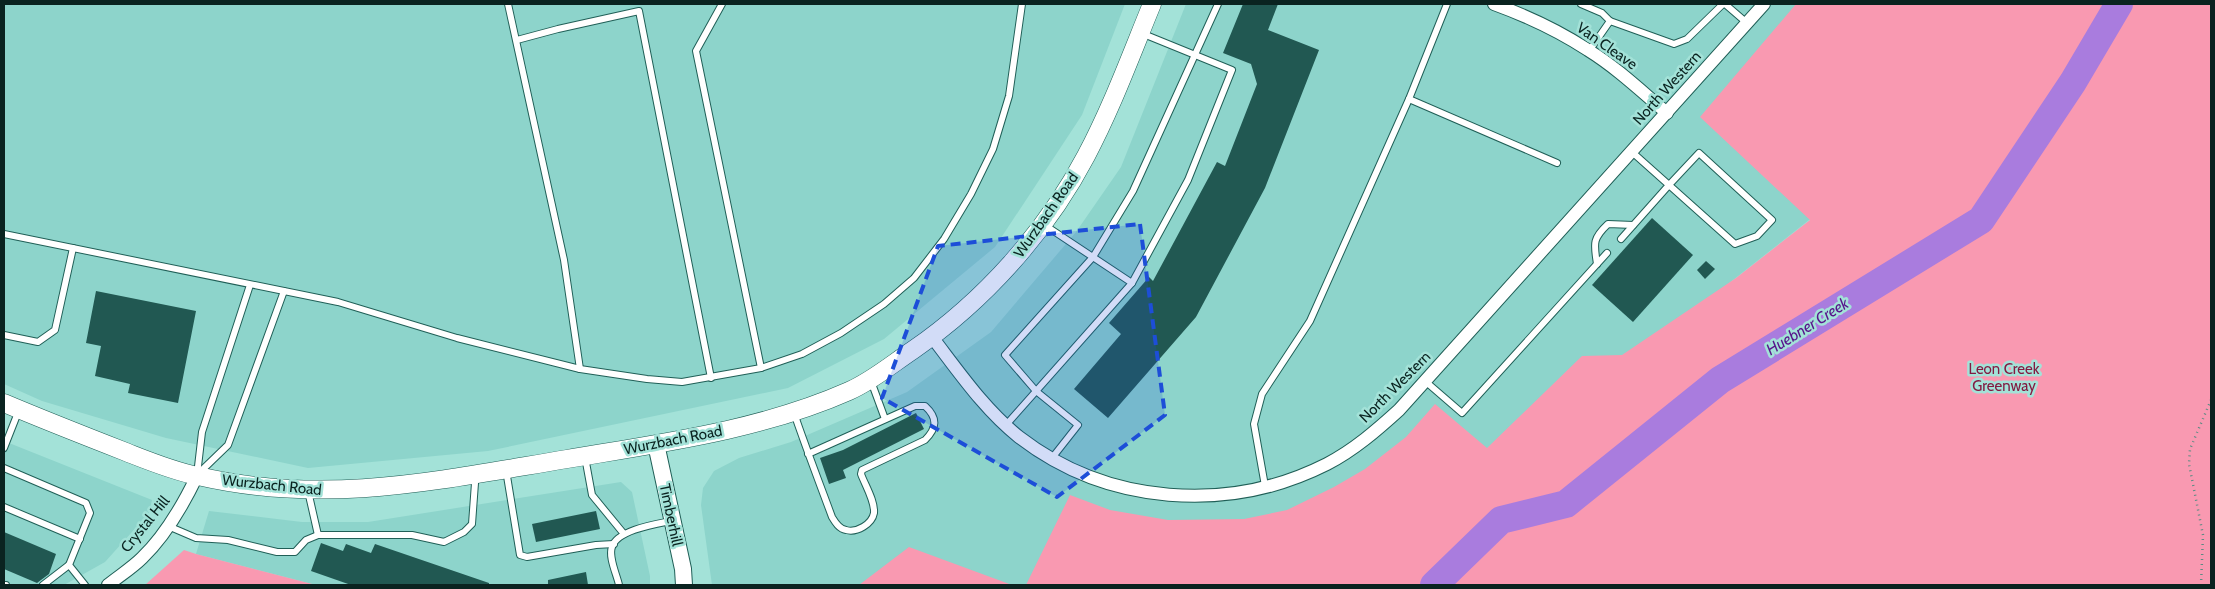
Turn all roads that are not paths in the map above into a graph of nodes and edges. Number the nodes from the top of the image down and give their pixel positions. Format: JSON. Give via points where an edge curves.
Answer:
{"nodes":[{"id":1,"x":508,"y":4,"type":"edge"},
{"id":2,"x":722,"y":4,"type":"edge"},
{"id":3,"x":1022,"y":4,"type":"edge"},
{"id":4,"x":1152,"y":4,"type":"edge"},
{"id":5,"x":1218,"y":4,"type":"edge"},
{"id":6,"x":1447,"y":4,"type":"edge"},
{"id":7,"x":1494,"y":4,"type":"edge"},
{"id":8,"x":1581,"y":4,"type":"edge"},
{"id":9,"x":1724,"y":4,"type":"edge"},
{"id":10,"x":1764,"y":4,"type":"edge"},
{"id":11,"x":1610,"y":21,"type":"junction"},
{"id":12,"x":1747,"y":23,"type":"junction"},
{"id":13,"x":1140,"y":33,"type":"junction"},
{"id":14,"x":517,"y":40,"type":"junction"},
{"id":15,"x":1590,"y":51,"type":"junction"},
{"id":16,"x":1196,"y":55,"type":"junction"},
{"id":17,"x":1409,"y":100,"type":"junction"},
{"id":18,"x":1667,"y":113,"type":"junction"},
{"id":19,"x":1632,"y":152,"type":"junction"},
{"id":20,"x":1556,"y":163,"type":"dead end"},
{"id":21,"x":1669,"y":185,"type":"junction"},
{"id":22,"x":1042,"y":223,"type":"junction"},
{"id":23,"x":1633,"y":225,"type":"junction"},
{"id":24,"x":4,"y":234,"type":"edge"},
{"id":25,"x":1621,"y":239,"type":"dead end"},
{"id":26,"x":73,"y":248,"type":"junction"},
{"id":27,"x":1607,"y":253,"type":"dead end"},
{"id":28,"x":1093,"y":257,"type":"junction"},
{"id":29,"x":1597,"y":264,"type":"junction"},
{"id":30,"x":1132,"y":283,"type":"junction"},
{"id":31,"x":250,"y":284,"type":"junction"},
{"id":32,"x":284,"y":291,"type":"junction"},
{"id":33,"x":4,"y":335,"type":"edge"},
{"id":34,"x":932,"y":337,"type":"junction"},
{"id":35,"x":761,"y":368,"type":"junction"},
{"id":36,"x":580,"y":369,"type":"junction"},
{"id":37,"x":711,"y":378,"type":"junction"},
{"id":38,"x":870,"y":379,"type":"junction"},
{"id":39,"x":1425,"y":381,"type":"junction"},
{"id":40,"x":1036,"y":391,"type":"junction"},
{"id":41,"x":11,"y":406,"type":"edge"},
{"id":42,"x":794,"y":412,"type":"junction"},
{"id":43,"x":886,"y":420,"type":"junction"},
{"id":44,"x":1006,"y":425,"type":"junction"},
{"id":45,"x":656,"y":444,"type":"junction"},
{"id":46,"x":4,"y":448,"type":"edge"},
{"id":47,"x":808,"y":454,"type":"junction"},
{"id":48,"x":584,"y":456,"type":"junction"},
{"id":49,"x":1052,"y":458,"type":"junction"},
{"id":50,"x":4,"y":468,"type":"edge"},
{"id":51,"x":506,"y":469,"type":"junction"},
{"id":52,"x":197,"y":476,"type":"junction"},
{"id":53,"x":475,"y":483,"type":"dead end"},
{"id":54,"x":1265,"y":488,"type":"junction"},
{"id":55,"x":308,"y":491,"type":"junction"},
{"id":56,"x":4,"y":507,"type":"edge"},
{"id":57,"x":673,"y":521,"type":"junction"},
{"id":58,"x":168,"y":526,"type":"junction"},
{"id":59,"x":624,"y":534,"type":"junction"},
{"id":60,"x":318,"y":535,"type":"junction"},
{"id":61,"x":80,"y":539,"type":"junction"},
{"id":62,"x":614,"y":544,"type":"junction"},
{"id":63,"x":68,"y":565,"type":"junction"},
{"id":64,"x":43,"y":585,"type":"edge"},
{"id":65,"x":85,"y":585,"type":"edge"},
{"id":66,"x":108,"y":585,"type":"edge"},
{"id":67,"x":619,"y":585,"type":"edge"},
{"id":68,"x":684,"y":585,"type":"edge"}],
"edges":[{"from":1,"to":14,"type":"lane"},
{"from":2,"to":35,"type":"lane","via":[[696,51]]},
{"from":3,"to":35,"type":"lane","via":[[1009,96],[993,149],[944,239],[914,278],[884,304],[809,350]]},
{"from":4,"to":13,"type":"main road","name":"Wurzbach Road"},
{"from":5,"to":16,"type":"lane"},
{"from":6,"to":17,"type":"lane"},
{"from":7,"to":15,"type":"street","name":"Van Cleave","via":[[1552,29]]},
{"from":8,"to":11,"type":"lane","via":[[1602,12]]},
{"from":9,"to":11,"type":"lane","via":[[1687,39],[1674,44]]},
{"from":9,"to":12,"type":"lane"},
{"from":10,"to":12,"type":"street","name":"North Western"},
{"from":11,"to":15,"type":"lane"},
{"from":12,"to":18,"type":"street","name":"North Western"},
{"from":13,"to":16,"type":"lane"},
{"from":13,"to":22,"type":"main road","name":"Wurzbach Road","via":[[1085,159]]},
{"from":14,"to":36,"type":"lane","via":[[564,260]]},
{"from":14,"to":37,"type":"lane","via":[[639,11]]},
{"from":15,"to":18,"type":"street","name":"Van Cleave"},
{"from":16,"to":28,"type":"lane","via":[[1133,192]]},
{"from":16,"to":30,"type":"lane","via":[[1232,70],[1188,180]]},
{"from":17,"to":20,"type":"lane"},
{"from":17,"to":54,"type":"lane","via":[[1310,320],[1262,394],[1254,424]]},
{"from":18,"to":19,"type":"street","name":"North Western"},
{"from":19,"to":21,"type":"lane"},
{"from":19,"to":39,"type":"street","name":"North Western"},
{"from":21,"to":21,"type":"lane","via":[[1734,244],[1757,236],[1772,220],[1699,153]]},
{"from":21,"to":23,"type":"lane"},
{"from":22,"to":28,"type":"lane"},
{"from":22,"to":34,"type":"main road","name":"Wurzbach Road","via":[[1018,256]]},
{"from":23,"to":25,"type":"lane"},
{"from":23,"to":29,"type":"lane","via":[[1608,224],[1600,232],[1594,242]]},
{"from":24,"to":26,"type":"lane"},
{"from":26,"to":31,"type":"lane"},
{"from":26,"to":33,"type":"lane","via":[[55,330],[38,342]]},
{"from":27,"to":29,"type":"lane"},
{"from":28,"to":30,"type":"lane"},
{"from":28,"to":40,"type":"lane","via":[[1005,355]]},
{"from":29,"to":39,"type":"lane","via":[[1462,413]]},
{"from":30,"to":40,"type":"lane"},
{"from":31,"to":32,"type":"lane"},
{"from":31,"to":52,"type":"lane","via":[[202,432]]},
{"from":32,"to":36,"type":"lane","via":[[338,302],[456,338]]},
{"from":32,"to":52,"type":"lane","via":[[228,445]]},
{"from":34,"to":38,"type":"main road","name":"Wurzbach Road"},
{"from":34,"to":44,"type":"street","name":"North Western","via":[[976,395]]},
{"from":35,"to":37,"type":"lane"},
{"from":36,"to":37,"type":"lane","via":[[682,382]]},
{"from":38,"to":42,"type":"main road","name":"Wurzbach Road","via":[[852,390]]},
{"from":38,"to":43,"type":"lane"},
{"from":39,"to":54,"type":"street","name":"North Western","via":[[1392,416],[1354,448],[1301,476]]},
{"from":40,"to":44,"type":"lane"},
{"from":40,"to":49,"type":"lane","via":[[1078,425]]},
{"from":41,"to":46,"type":"lane"},
{"from":41,"to":52,"type":"main road","name":"Wurzbach Road"},
{"from":42,"to":45,"type":"main road","name":"Wurzbach Road","via":[[750,425]]},
{"from":42,"to":47,"type":"lane"},
{"from":43,"to":47,"type":"lane"},
{"from":43,"to":47,"type":"lane","via":[[915,406],[926,406],[934,414],[936,422],[933,432],[925,440],[862,470],[874,514],[867,525],[857,531],[837,525]]},
{"from":44,"to":49,"type":"street","name":"North Western"},
{"from":45,"to":48,"type":"main road","name":"Wurzbach Road"},
{"from":45,"to":57,"type":"street","name":"Timberhill"},
{"from":48,"to":51,"type":"main road","name":"Wurzbach Road"},
{"from":48,"to":59,"type":"lane","via":[[592,495]]},
{"from":49,"to":54,"type":"street","name":"North Western","via":[[1097,480],[1155,494],[1214,496]]},
{"from":50,"to":61,"type":"lane","via":[[86,503],[90,513]]},
{"from":51,"to":55,"type":"main road","name":"Wurzbach Road","via":[[405,486]]},
{"from":51,"to":62,"type":"lane","via":[[520,555],[527,557]]},
{"from":52,"to":55,"type":"main road","name":"Wurzbach Road"},
{"from":52,"to":58,"type":"street","name":"Crystal Hill","via":[[182,507]]},
{"from":53,"to":60,"type":"lane","via":[[472,524],[444,542],[412,535]]},
{"from":55,"to":60,"type":"lane"},
{"from":56,"to":61,"type":"lane"},
{"from":57,"to":59,"type":"lane"},
{"from":57,"to":68,"type":"street","name":"Timberhill"},
{"from":58,"to":60,"type":"lane","via":[[196,538],[228,540],[277,552],[295,552],[306,540]]},
{"from":58,"to":66,"type":"street","name":"Crystal Hill","via":[[142,558]]},
{"from":59,"to":62,"type":"lane"},
{"from":61,"to":63,"type":"lane"},
{"from":62,"to":67,"type":"lane","via":[[611,554]]},
{"from":63,"to":64,"type":"lane"},
{"from":63,"to":65,"type":"lane"}]}
